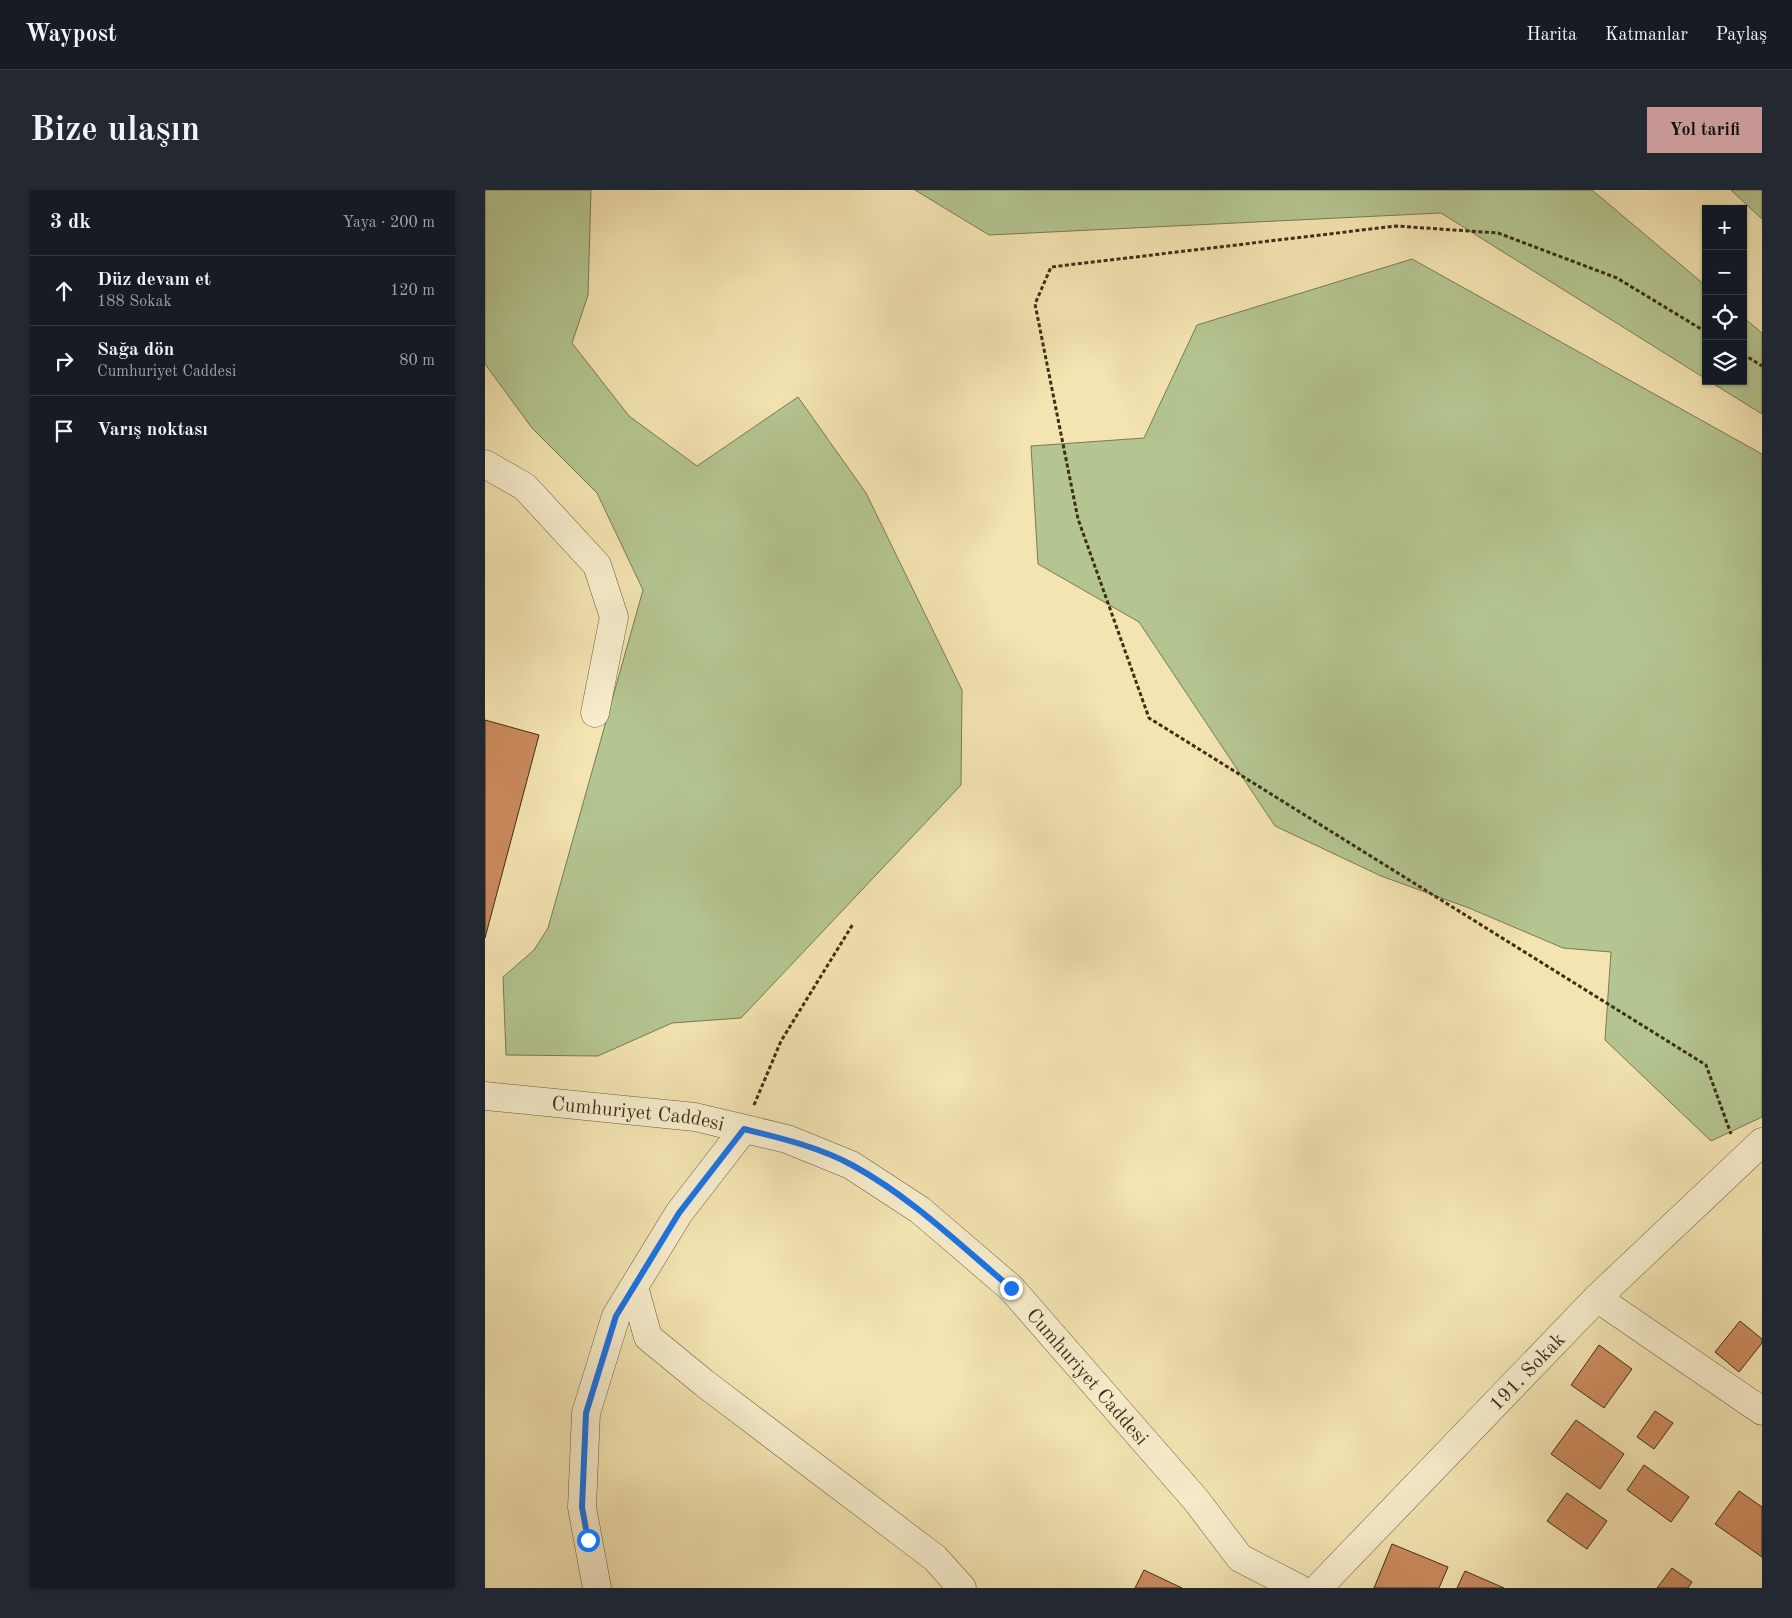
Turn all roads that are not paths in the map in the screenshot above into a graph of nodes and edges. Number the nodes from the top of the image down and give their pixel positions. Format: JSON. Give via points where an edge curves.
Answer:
{"nodes":[{"id":1,"x":485,"y":464,"type":"edge"},
{"id":2,"x":595,"y":713,"type":"dead end"},
{"id":3,"x":485,"y":1096,"type":"edge"},
{"id":4,"x":744,"y":1129,"type":"junction"},
{"id":5,"x":1762,"y":1142,"type":"edge"},
{"id":6,"x":634,"y":1287,"type":"junction"},
{"id":7,"x":1597,"y":1298,"type":"junction"},
{"id":8,"x":1762,"y":1410,"type":"edge"},
{"id":9,"x":597,"y":1588,"type":"edge"},
{"id":10,"x":961,"y":1588,"type":"edge"},
{"id":11,"x":1299,"y":1588,"type":"edge"},
{"id":12,"x":1318,"y":1588,"type":"edge"}],
"edges":[{"from":1,"to":2,"type":"street","via":[[525,487],[597,566],[614,617]]},
{"from":3,"to":4,"type":"street","name":"Cumhuriyet Caddesi","via":[[695,1117]]},
{"from":4,"to":6,"type":"street","via":[[679,1213]]},
{"from":4,"to":11,"type":"street","name":"Cumhuriyet Caddesi","via":[[787,1139],[851,1164],[919,1210],[1011,1288],[1197,1500],[1239,1558]]},
{"from":5,"to":7,"type":"street","name":"191. Sokak"},
{"from":6,"to":9,"type":"street","via":[[616,1316],[586,1413],[582,1507]]},
{"from":6,"to":10,"type":"street","via":[[648,1337],[935,1558]]},
{"from":7,"to":8,"type":"street"},
{"from":7,"to":12,"type":"street","name":"191. Sokak"}]}
